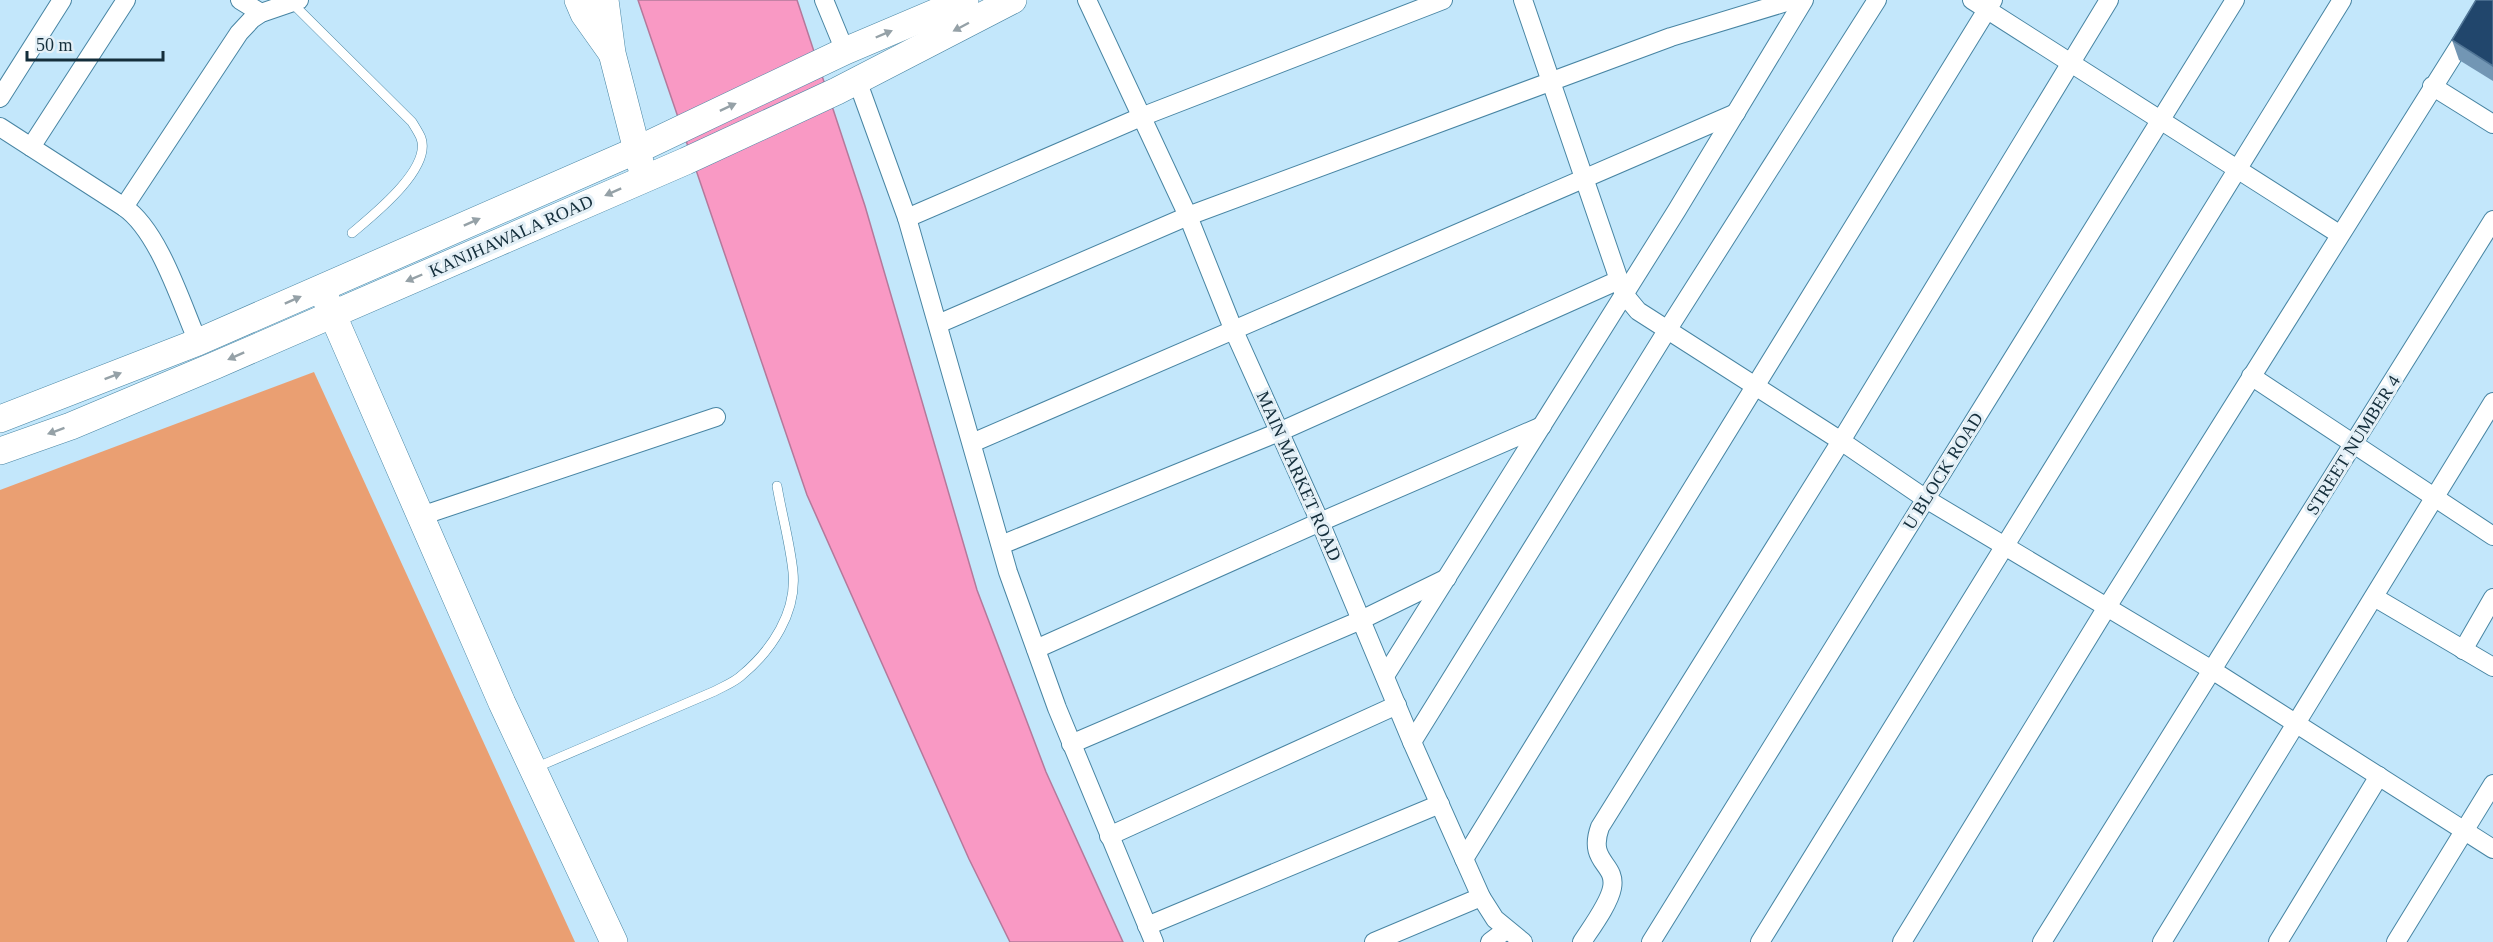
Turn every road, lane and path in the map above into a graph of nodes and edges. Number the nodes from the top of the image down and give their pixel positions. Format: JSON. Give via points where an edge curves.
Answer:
{"nodes":[{"id":1,"x":62,"y":0,"type":"edge"},
{"id":2,"x":126,"y":0,"type":"edge"},
{"id":3,"x":240,"y":0,"type":"edge"},
{"id":4,"x":578,"y":0,"type":"edge"},
{"id":5,"x":605,"y":0,"type":"edge"},
{"id":6,"x":824,"y":0,"type":"edge"},
{"id":7,"x":965,"y":0,"type":"edge"},
{"id":8,"x":1013,"y":0,"type":"edge"},
{"id":9,"x":1087,"y":0,"type":"edge"},
{"id":10,"x":1443,"y":0,"type":"edge"},
{"id":11,"x":1523,"y":0,"type":"edge"},
{"id":12,"x":1793,"y":0,"type":"edge"},
{"id":13,"x":1804,"y":0,"type":"edge"},
{"id":14,"x":1877,"y":0,"type":"edge"},
{"id":15,"x":2109,"y":0,"type":"edge"},
{"id":16,"x":2235,"y":0,"type":"edge"},
{"id":17,"x":2342,"y":0,"type":"edge"},
{"id":18,"x":2488,"y":0,"type":"edge"},
{"id":19,"x":296,"y":2,"type":"edge"},
{"id":20,"x":1984,"y":3,"type":"edge"},
{"id":21,"x":261,"y":13,"type":"junction"},
{"id":22,"x":612,"y":53,"type":"junction"},
{"id":23,"x":838,"y":55,"type":"junction"},
{"id":24,"x":2069,"y":64,"type":"junction"},
{"id":25,"x":1552,"y":81,"type":"junction"},
{"id":26,"x":847,"y":86,"type":"junction"},
{"id":27,"x":2432,"y":86,"type":"junction"},
{"id":28,"x":0,"y":98,"type":"edge"},
{"id":29,"x":1736,"y":113,"type":"junction"},
{"id":30,"x":1141,"y":117,"type":"junction"},
{"id":31,"x":2160,"y":120,"type":"junction"},
{"id":32,"x":2493,"y":124,"type":"edge"},
{"id":33,"x":0,"y":127,"type":"edge"},
{"id":34,"x":31,"y":147,"type":"junction"},
{"id":35,"x":637,"y":150,"type":"junction"},
{"id":36,"x":2237,"y":170,"type":"junction"},
{"id":37,"x":645,"y":178,"type":"junction"},
{"id":38,"x":1584,"y":178,"type":"junction"},
{"id":39,"x":124,"y":207,"type":"junction"},
{"id":40,"x":1188,"y":216,"type":"junction"},
{"id":41,"x":907,"y":218,"type":"junction"},
{"id":42,"x":2493,"y":220,"type":"edge"},
{"id":43,"x":352,"y":233,"type":"dead end"},
{"id":44,"x":2339,"y":234,"type":"junction"},
{"id":45,"x":321,"y":287,"type":"junction"},
{"id":46,"x":1621,"y":287,"type":"junction"},
{"id":47,"x":333,"y":314,"type":"junction"},
{"id":48,"x":938,"y":324,"type":"junction"},
{"id":49,"x":1668,"y":329,"type":"junction"},
{"id":50,"x":1234,"y":331,"type":"junction"},
{"id":51,"x":198,"y":342,"type":"junction"},
{"id":52,"x":2251,"y":376,"type":"junction"},
{"id":53,"x":1755,"y":385,"type":"junction"},
{"id":54,"x":2493,"y":402,"type":"edge"},
{"id":55,"x":716,"y":417,"type":"dead end"},
{"id":56,"x":0,"y":419,"type":"edge"},
{"id":57,"x":1542,"y":426,"type":"junction"},
{"id":58,"x":1279,"y":432,"type":"junction"},
{"id":59,"x":1841,"y":441,"type":"junction"},
{"id":60,"x":972,"y":443,"type":"junction"},
{"id":61,"x":2353,"y":444,"type":"junction"},
{"id":62,"x":0,"y":451,"type":"edge"},
{"id":63,"x":777,"y":486,"type":"dead end"},
{"id":64,"x":1926,"y":499,"type":"junction"},
{"id":65,"x":2434,"y":499,"type":"junction"},
{"id":66,"x":421,"y":516,"type":"junction"},
{"id":67,"x":1320,"y":522,"type":"junction"},
{"id":68,"x":2493,"y":536,"type":"edge"},
{"id":69,"x":1001,"y":545,"type":"junction"},
{"id":70,"x":2005,"y":546,"type":"junction"},
{"id":71,"x":1447,"y":578,"type":"junction"},
{"id":72,"x":2374,"y":597,"type":"junction"},
{"id":73,"x":2493,"y":598,"type":"edge"},
{"id":74,"x":2107,"y":607,"type":"junction"},
{"id":75,"x":1361,"y":620,"type":"junction"},
{"id":76,"x":1036,"y":649,"type":"junction"},
{"id":77,"x":2463,"y":650,"type":"junction"},
{"id":78,"x":2493,"y":668,"type":"edge"},
{"id":79,"x":2212,"y":670,"type":"junction"},
{"id":80,"x":1385,"y":676,"type":"junction"},
{"id":81,"x":1397,"y":705,"type":"junction"},
{"id":82,"x":2296,"y":725,"type":"junction"},
{"id":83,"x":1412,"y":742,"type":"junction"},
{"id":84,"x":1071,"y":744,"type":"junction"},
{"id":85,"x":533,"y":769,"type":"junction"},
{"id":86,"x":2379,"y":776,"type":"junction"},
{"id":87,"x":2493,"y":784,"type":"edge"},
{"id":88,"x":1440,"y":804,"type":"junction"},
{"id":89,"x":2464,"y":832,"type":"junction"},
{"id":90,"x":1109,"y":836,"type":"junction"},
{"id":91,"x":2493,"y":849,"type":"edge"},
{"id":92,"x":1464,"y":858,"type":"junction"},
{"id":93,"x":1481,"y":897,"type":"junction"},
{"id":94,"x":1506,"y":930,"type":"junction"},
{"id":95,"x":1151,"y":934,"type":"edge"},
{"id":96,"x":614,"y":942,"type":"edge"},
{"id":97,"x":1374,"y":942,"type":"edge"},
{"id":98,"x":1490,"y":942,"type":"edge"},
{"id":99,"x":1523,"y":942,"type":"edge"},
{"id":100,"x":1582,"y":942,"type":"edge"},
{"id":101,"x":1651,"y":942,"type":"edge"},
{"id":102,"x":1760,"y":942,"type":"edge"},
{"id":103,"x":1902,"y":942,"type":"edge"},
{"id":104,"x":2042,"y":942,"type":"edge"},
{"id":105,"x":2162,"y":942,"type":"edge"},
{"id":106,"x":2278,"y":942,"type":"edge"},
{"id":107,"x":2396,"y":942,"type":"edge"}],
"edges":[{"from":1,"to":28,"type":"street"},
{"from":2,"to":34,"type":"street"},
{"from":3,"to":21,"type":"street"},
{"from":4,"to":22,"type":"main road"},
{"from":5,"to":22,"type":"main road"},
{"from":6,"to":23,"type":"street"},
{"from":23,"to":7,"type":"main road","name":"KANJHAWALA ROAD","one_way":true},
{"from":8,"to":26,"type":"main road","name":"KANJHAWALA ROAD","one_way":true},
{"from":9,"to":30,"type":"street","name":"MAIN MARKET ROAD"},
{"from":10,"to":30,"type":"street"},
{"from":11,"to":25,"type":"street"},
{"from":12,"to":25,"type":"street","via":[[1671,37]]},
{"from":13,"to":29,"type":"street"},
{"from":14,"to":49,"type":"street"},
{"from":15,"to":24,"type":"street"},
{"from":16,"to":31,"type":"street","name":"U BLOCK ROAD"},
{"from":17,"to":36,"type":"street"},
{"from":18,"to":27,"type":"street"},
{"from":19,"to":21,"type":"street"},
{"from":19,"to":43,"type":"lane","via":[[412,122],[422,140],[420,154],[402,189]]},
{"from":20,"to":24,"type":"street"},
{"from":20,"to":53,"type":"street"},
{"from":21,"to":39,"type":"street","via":[[239,33]]},
{"from":22,"to":35,"type":"main road"},
{"from":35,"to":23,"type":"main road","name":"KANJHAWALA ROAD","one_way":true},
{"from":24,"to":31,"type":"street"},
{"from":24,"to":59,"type":"street"},
{"from":25,"to":38,"type":"street"},
{"from":25,"to":40,"type":"street"},
{"from":26,"to":37,"type":"main road","name":"KANJHAWALA ROAD"},
{"from":26,"to":41,"type":"street"},
{"from":27,"to":32,"type":"street"},
{"from":27,"to":44,"type":"street"},
{"from":29,"to":38,"type":"street"},
{"from":29,"to":46,"type":"street"},
{"from":30,"to":40,"type":"street","name":"MAIN MARKET ROAD"},
{"from":30,"to":41,"type":"street"},
{"from":31,"to":36,"type":"street"},
{"from":31,"to":64,"type":"street","name":"U BLOCK ROAD"},
{"from":33,"to":34,"type":"street"},
{"from":34,"to":39,"type":"street"},
{"from":35,"to":37,"type":"main road"},
{"from":45,"to":35,"type":"main road","name":"KANJHAWALA ROAD","one_way":true},
{"from":36,"to":44,"type":"street"},
{"from":36,"to":70,"type":"street"},
{"from":37,"to":47,"type":"main road","name":"KANJHAWALA ROAD","one_way":true},
{"from":38,"to":46,"type":"street"},
{"from":38,"to":50,"type":"street"},
{"from":39,"to":51,"type":"street","via":[[150,235]]},
{"from":40,"to":48,"type":"street"},
{"from":40,"to":50,"type":"street","name":"MAIN MARKET ROAD"},
{"from":41,"to":48,"type":"street"},
{"from":42,"to":61,"type":"street","name":"STREET NUMBER 4"},
{"from":44,"to":52,"type":"street"},
{"from":45,"to":47,"type":"main road"},
{"from":51,"to":45,"type":"main road","name":"KANJHAWALA ROAD","one_way":true},
{"from":46,"to":49,"type":"street","via":[[1638,311]]},
{"from":46,"to":57,"type":"street"},
{"from":46,"to":58,"type":"street"},
{"from":47,"to":62,"type":"main road","name":"KANJHAWALA ROAD","one_way":true,"via":[[71,426]]},
{"from":47,"to":66,"type":"main road"},
{"from":48,"to":60,"type":"street"},
{"from":49,"to":53,"type":"street"},
{"from":49,"to":83,"type":"street"},
{"from":50,"to":58,"type":"street","name":"MAIN MARKET ROAD"},
{"from":50,"to":60,"type":"street"},
{"from":56,"to":51,"type":"main road","name":"KANJHAWALA ROAD","one_way":true},
{"from":52,"to":61,"type":"street"},
{"from":52,"to":74,"type":"street"},
{"from":53,"to":59,"type":"street"},
{"from":53,"to":92,"type":"street"},
{"from":54,"to":65,"type":"street"},
{"from":55,"to":66,"type":"street"},
{"from":57,"to":67,"type":"street"},
{"from":57,"to":71,"type":"street"},
{"from":58,"to":67,"type":"street","name":"MAIN MARKET ROAD"},
{"from":58,"to":69,"type":"street"},
{"from":59,"to":64,"type":"street"},
{"from":59,"to":100,"type":"street","via":[[1600,827],[1595,841],[1612,876],[1612,888]]},
{"from":60,"to":69,"type":"street"},
{"from":61,"to":65,"type":"street"},
{"from":61,"to":79,"type":"street","name":"STREET NUMBER 4"},
{"from":63,"to":85,"type":"lane","via":[[793,574],[792,599],[785,620],[760,659],[741,677],[715,691]]},
{"from":64,"to":70,"type":"street"},
{"from":64,"to":101,"type":"street","name":"U BLOCK ROAD"},
{"from":65,"to":68,"type":"street"},
{"from":65,"to":72,"type":"street"},
{"from":66,"to":85,"type":"main road"},
{"from":67,"to":75,"type":"street","name":"MAIN MARKET ROAD"},
{"from":67,"to":76,"type":"street"},
{"from":69,"to":76,"type":"street"},
{"from":70,"to":74,"type":"street"},
{"from":70,"to":102,"type":"street"},
{"from":71,"to":75,"type":"street"},
{"from":71,"to":80,"type":"street"},
{"from":72,"to":77,"type":"street"},
{"from":72,"to":82,"type":"street"},
{"from":73,"to":77,"type":"street"},
{"from":74,"to":79,"type":"street"},
{"from":74,"to":103,"type":"street"},
{"from":75,"to":80,"type":"street","name":"MAIN MARKET ROAD"},
{"from":75,"to":84,"type":"street"},
{"from":76,"to":84,"type":"street"},
{"from":77,"to":78,"type":"street"},
{"from":79,"to":82,"type":"street"},
{"from":79,"to":104,"type":"street","name":"STREET NUMBER 4"},
{"from":80,"to":81,"type":"street","name":"MAIN MARKET ROAD"},
{"from":81,"to":83,"type":"street","name":"MAIN MARKET ROAD"},
{"from":81,"to":90,"type":"street"},
{"from":82,"to":86,"type":"street"},
{"from":82,"to":105,"type":"street"},
{"from":83,"to":88,"type":"street","name":"MAIN MARKET ROAD"},
{"from":84,"to":90,"type":"street"},
{"from":85,"to":96,"type":"main road"},
{"from":86,"to":89,"type":"street"},
{"from":86,"to":106,"type":"street"},
{"from":87,"to":89,"type":"street"},
{"from":88,"to":92,"type":"street","name":"MAIN MARKET ROAD"},
{"from":88,"to":95,"type":"street"},
{"from":89,"to":91,"type":"street"},
{"from":89,"to":107,"type":"street"},
{"from":90,"to":95,"type":"street"},
{"from":92,"to":93,"type":"street","name":"MAIN MARKET ROAD"},
{"from":93,"to":94,"type":"street","name":"MAIN MARKET ROAD"},
{"from":93,"to":97,"type":"street"},
{"from":94,"to":98,"type":"street"},
{"from":94,"to":99,"type":"street","name":"MAIN MARKET ROAD"}]}
